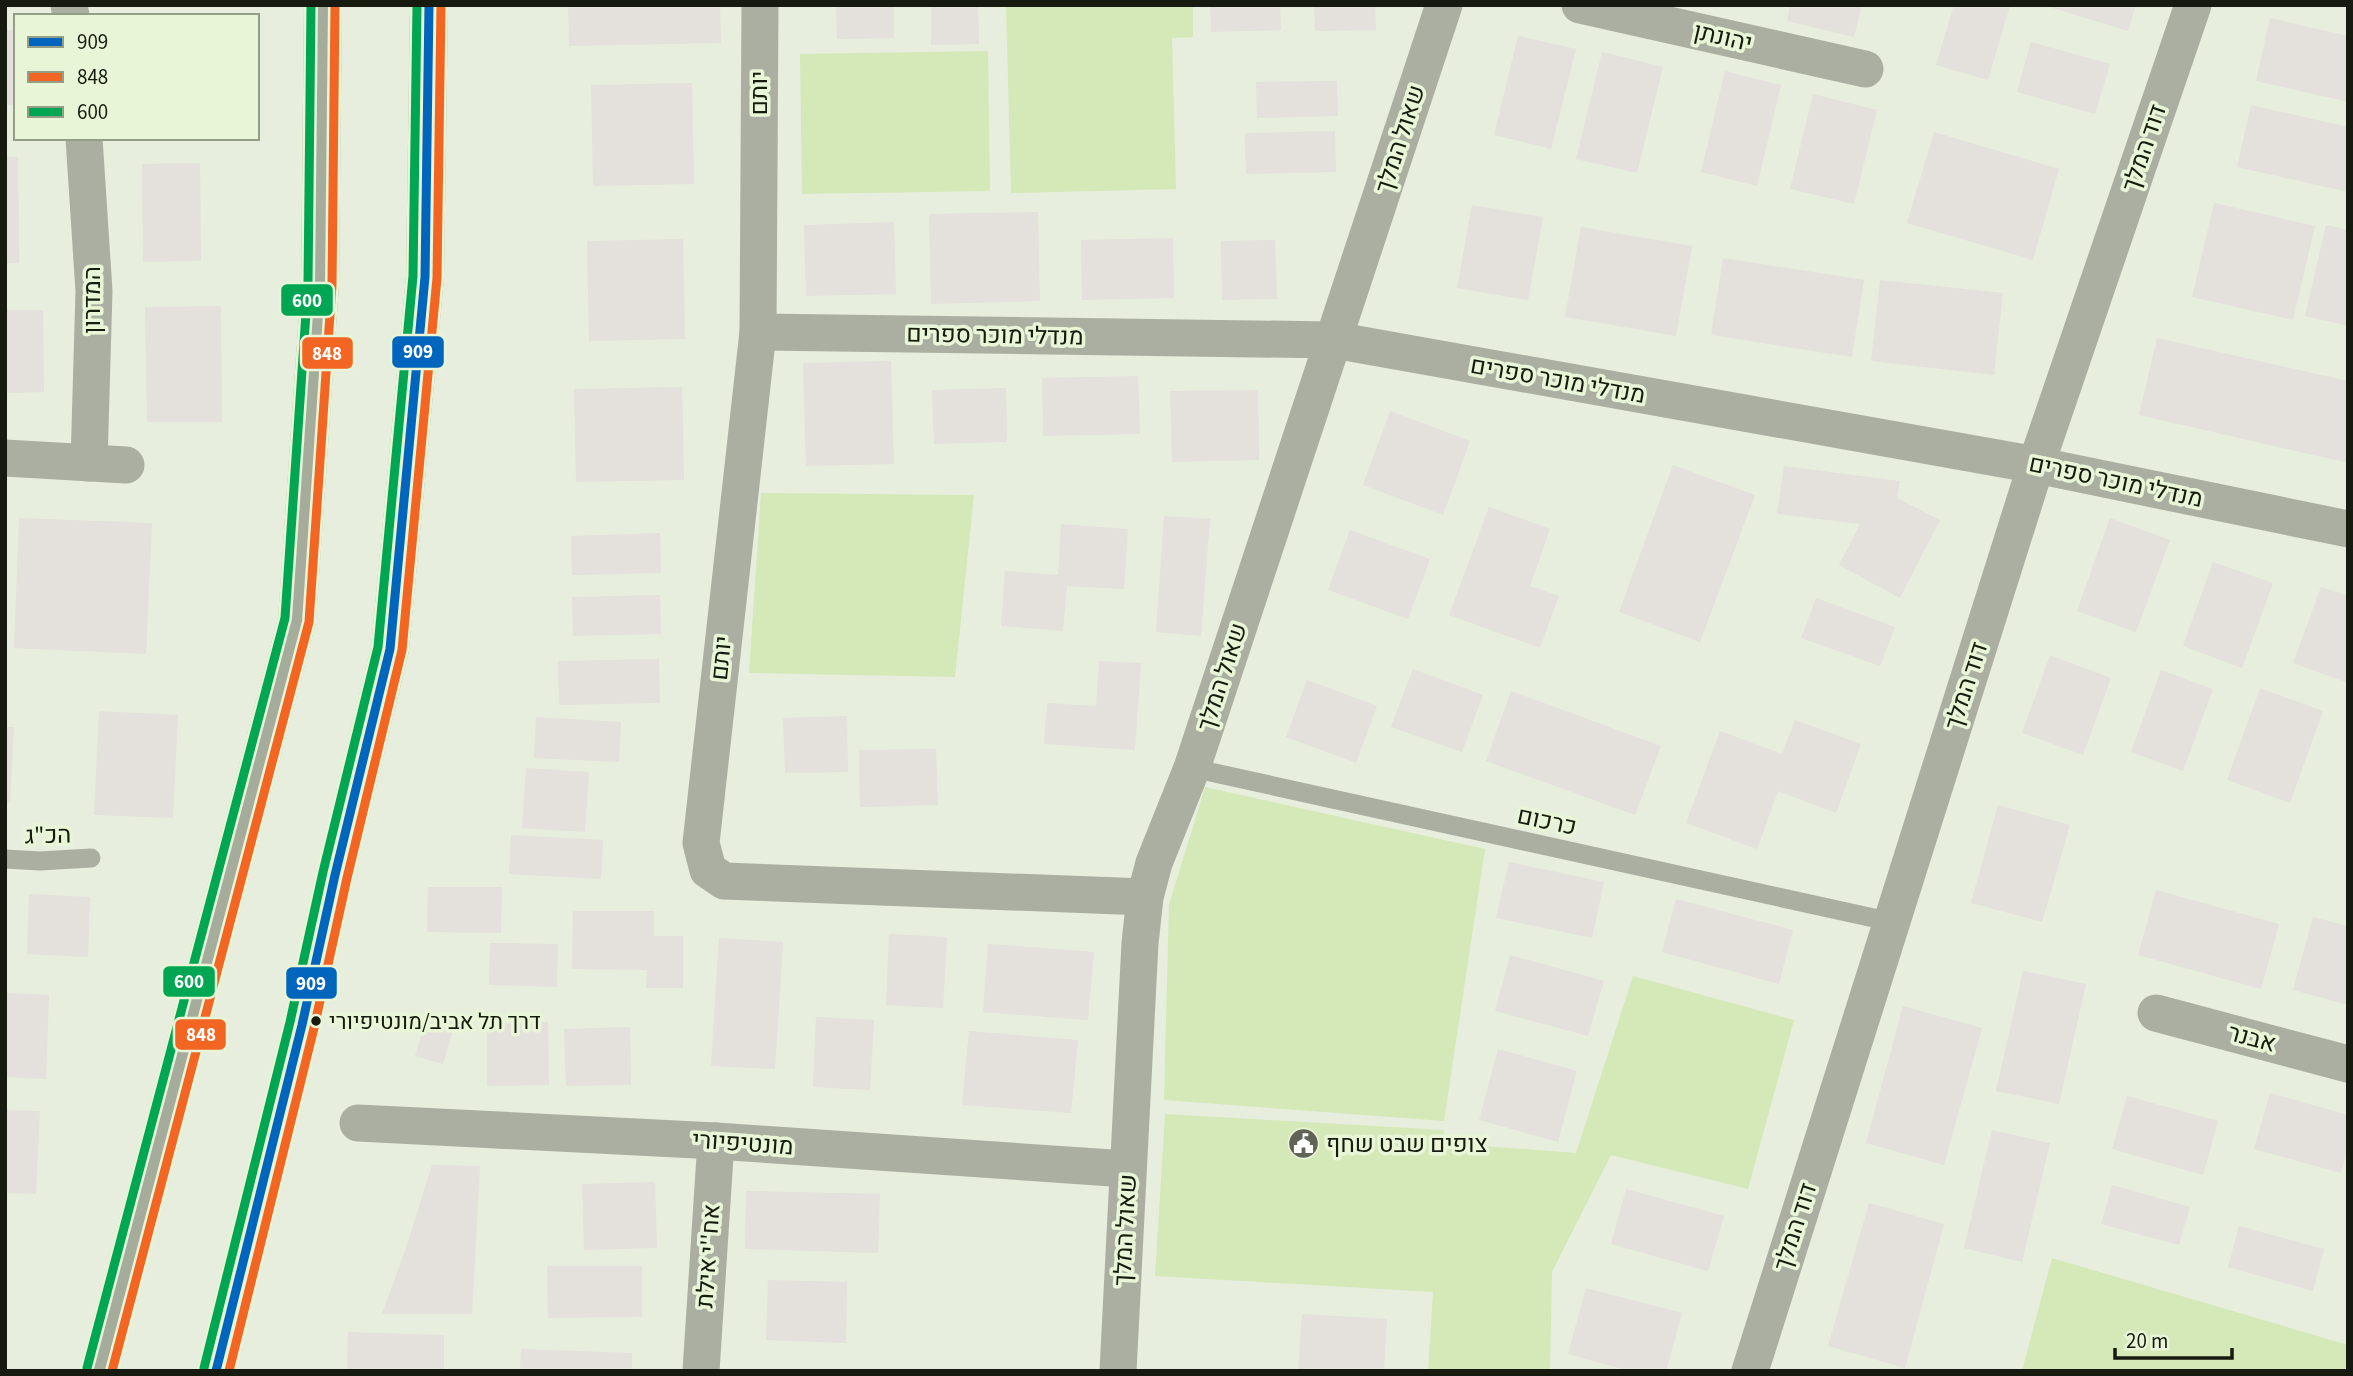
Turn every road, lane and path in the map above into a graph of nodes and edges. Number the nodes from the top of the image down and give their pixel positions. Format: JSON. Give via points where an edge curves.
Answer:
{"nodes":[{"id":1,"x":323,"y":5,"type":"edge"},
{"id":2,"x":429,"y":5,"type":"edge"},
{"id":3,"x":760,"y":5,"type":"edge"},
{"id":4,"x":1444,"y":5,"type":"edge"},
{"id":5,"x":1580,"y":5,"type":"edge"},
{"id":6,"x":2193,"y":5,"type":"edge"},
{"id":7,"x":1865,"y":69,"type":"dead end"},
{"id":8,"x":85,"y":140,"type":"edge"},
{"id":9,"x":758,"y":332,"type":"junction"},
{"id":10,"x":1334,"y":340,"type":"junction"},
{"id":11,"x":5,"y":458,"type":"edge"},
{"id":12,"x":89,"y":463,"type":"junction"},
{"id":13,"x":126,"y":465,"type":"dead end"},
{"id":14,"x":2036,"y":465,"type":"junction"},
{"id":15,"x":2348,"y":529,"type":"edge"},
{"id":16,"x":1192,"y":768,"type":"junction"},
{"id":17,"x":91,"y":858,"type":"dead end"},
{"id":18,"x":5,"y":859,"type":"edge"},
{"id":19,"x":1145,"y":897,"type":"junction"},
{"id":20,"x":1892,"y":922,"type":"junction"},
{"id":21,"x":2156,"y":1013,"type":"dead end"},
{"id":22,"x":2348,"y":1064,"type":"edge"},
{"id":23,"x":358,"y":1123,"type":"dead end"},
{"id":24,"x":716,"y":1141,"type":"junction"},
{"id":25,"x":1127,"y":1169,"type":"junction"},
{"id":26,"x":99,"y":1371,"type":"edge"},
{"id":27,"x":216,"y":1371,"type":"edge"},
{"id":28,"x":701,"y":1371,"type":"edge"},
{"id":29,"x":1118,"y":1371,"type":"edge"},
{"id":30,"x":1750,"y":1371,"type":"edge"}],
"edges":[{"from":1,"to":26,"type":"highway","via":[[320,284],[297,620]]},
{"from":2,"to":27,"type":"highway","via":[[425,276],[390,649]]},
{"from":3,"to":9,"type":"street","name":"יותם"},
{"from":4,"to":10,"type":"street","name":"שאול המלך"},
{"from":5,"to":7,"type":"street","name":"יהונתן"},
{"from":6,"to":14,"type":"street","name":"דוד המלך"},
{"from":8,"to":12,"type":"street","name":"המדרון","via":[[94,291]]},
{"from":9,"to":10,"type":"street","name":"מנדלי מוכר ספרים"},
{"from":9,"to":19,"type":"street","name":"יותם","via":[[701,843],[708,870],[724,881]]},
{"from":10,"to":14,"type":"street","name":"מנדלי מוכר ספרים"},
{"from":10,"to":16,"type":"street","name":"שאול המלך"},
{"from":11,"to":12,"type":"street"},
{"from":12,"to":13,"type":"street"},
{"from":14,"to":15,"type":"street","name":"מנדלי מוכר ספרים"},
{"from":14,"to":20,"type":"street","name":"דוד המלך"},
{"from":16,"to":19,"type":"street","name":"שאול המלך"},
{"from":16,"to":20,"type":"lane","name":"כרכום"},
{"from":17,"to":18,"type":"lane","name":"הכ\"ג"},
{"from":19,"to":25,"type":"street","name":"שאול המלך"},
{"from":20,"to":30,"type":"street","name":"דוד המלך"},
{"from":21,"to":22,"type":"street","name":"אבנר"},
{"from":23,"to":24,"type":"street","name":"מונטיפיורי"},
{"from":24,"to":25,"type":"street","name":"מונטיפיורי"},
{"from":24,"to":28,"type":"street","name":"אח''י אילת"},
{"from":25,"to":29,"type":"street","name":"שאול המלך"}]}
